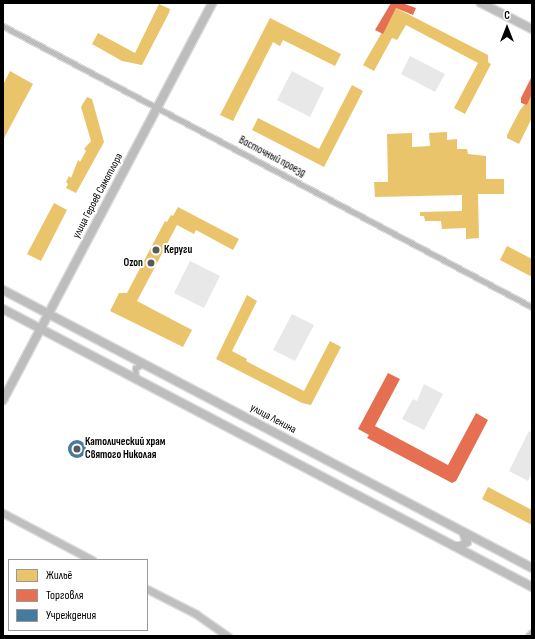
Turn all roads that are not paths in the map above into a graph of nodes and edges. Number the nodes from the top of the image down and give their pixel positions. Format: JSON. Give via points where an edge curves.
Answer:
{"nodes":[{"id":1,"x":212,"y":3,"type":"edge"},
{"id":2,"x":481,"y":3,"type":"edge"},
{"id":3,"x":3,"y":26,"type":"edge"},
{"id":4,"x":532,"y":29,"type":"edge"},
{"id":5,"x":157,"y":107,"type":"junction"},
{"id":6,"x":3,"y":290,"type":"edge"},
{"id":7,"x":532,"y":307,"type":"edge"},
{"id":8,"x":3,"y":309,"type":"edge"},
{"id":9,"x":48,"y":314,"type":"junction"},
{"id":10,"x":40,"y":328,"type":"junction"},
{"id":11,"x":144,"y":364,"type":"junction"},
{"id":12,"x":136,"y":379,"type":"junction"},
{"id":13,"x":3,"y":400,"type":"edge"},
{"id":14,"x":3,"y":513,"type":"edge"},
{"id":15,"x":463,"y":532,"type":"junction"},
{"id":16,"x":453,"y":546,"type":"junction"},
{"id":17,"x":90,"y":559,"type":"edge"},
{"id":18,"x":532,"y":568,"type":"edge"},
{"id":19,"x":532,"y":587,"type":"edge"},
{"id":20,"x":148,"y":590,"type":"edge"},
{"id":21,"x":532,"y":633,"type":"edge"},
{"id":22,"x":228,"y":636,"type":"edge"},
{"id":23,"x":529,"y":636,"type":"edge"}],
"edges":[{"from":1,"to":5,"type":"main road","name":"улица Героев Самотлора"},
{"from":2,"to":4,"type":"main road"},
{"from":3,"to":5,"type":"street","name":"Восточный проезд"},
{"from":5,"to":7,"type":"street","name":"Восточный проезд"},
{"from":5,"to":9,"type":"main road","name":"улица Героев Самотлора"},
{"from":6,"to":9,"type":"main road","name":"улица Ленина"},
{"from":8,"to":10,"type":"main road"},
{"from":9,"to":10,"type":"main road","name":"улица Героев Самотлора"},
{"from":9,"to":11,"type":"main road","name":"улица Ленина"},
{"from":10,"to":12,"type":"main road"},
{"from":10,"to":13,"type":"main road","name":"улица Героев Самотлора"},
{"from":11,"to":12,"type":"street","via":[[135,368]]},
{"from":11,"to":15,"type":"main road","name":"улица Ленина"},
{"from":12,"to":16,"type":"main road"},
{"from":14,"to":17,"type":"main road"},
{"from":15,"to":16,"type":"main road","via":[[467,539],[466,544]]},
{"from":15,"to":18,"type":"main road","name":"улица Ленина"},
{"from":16,"to":19,"type":"main road"},
{"from":20,"to":22,"type":"main road","via":[[196,614]]},
{"from":21,"to":23,"type":"main road"}]}
